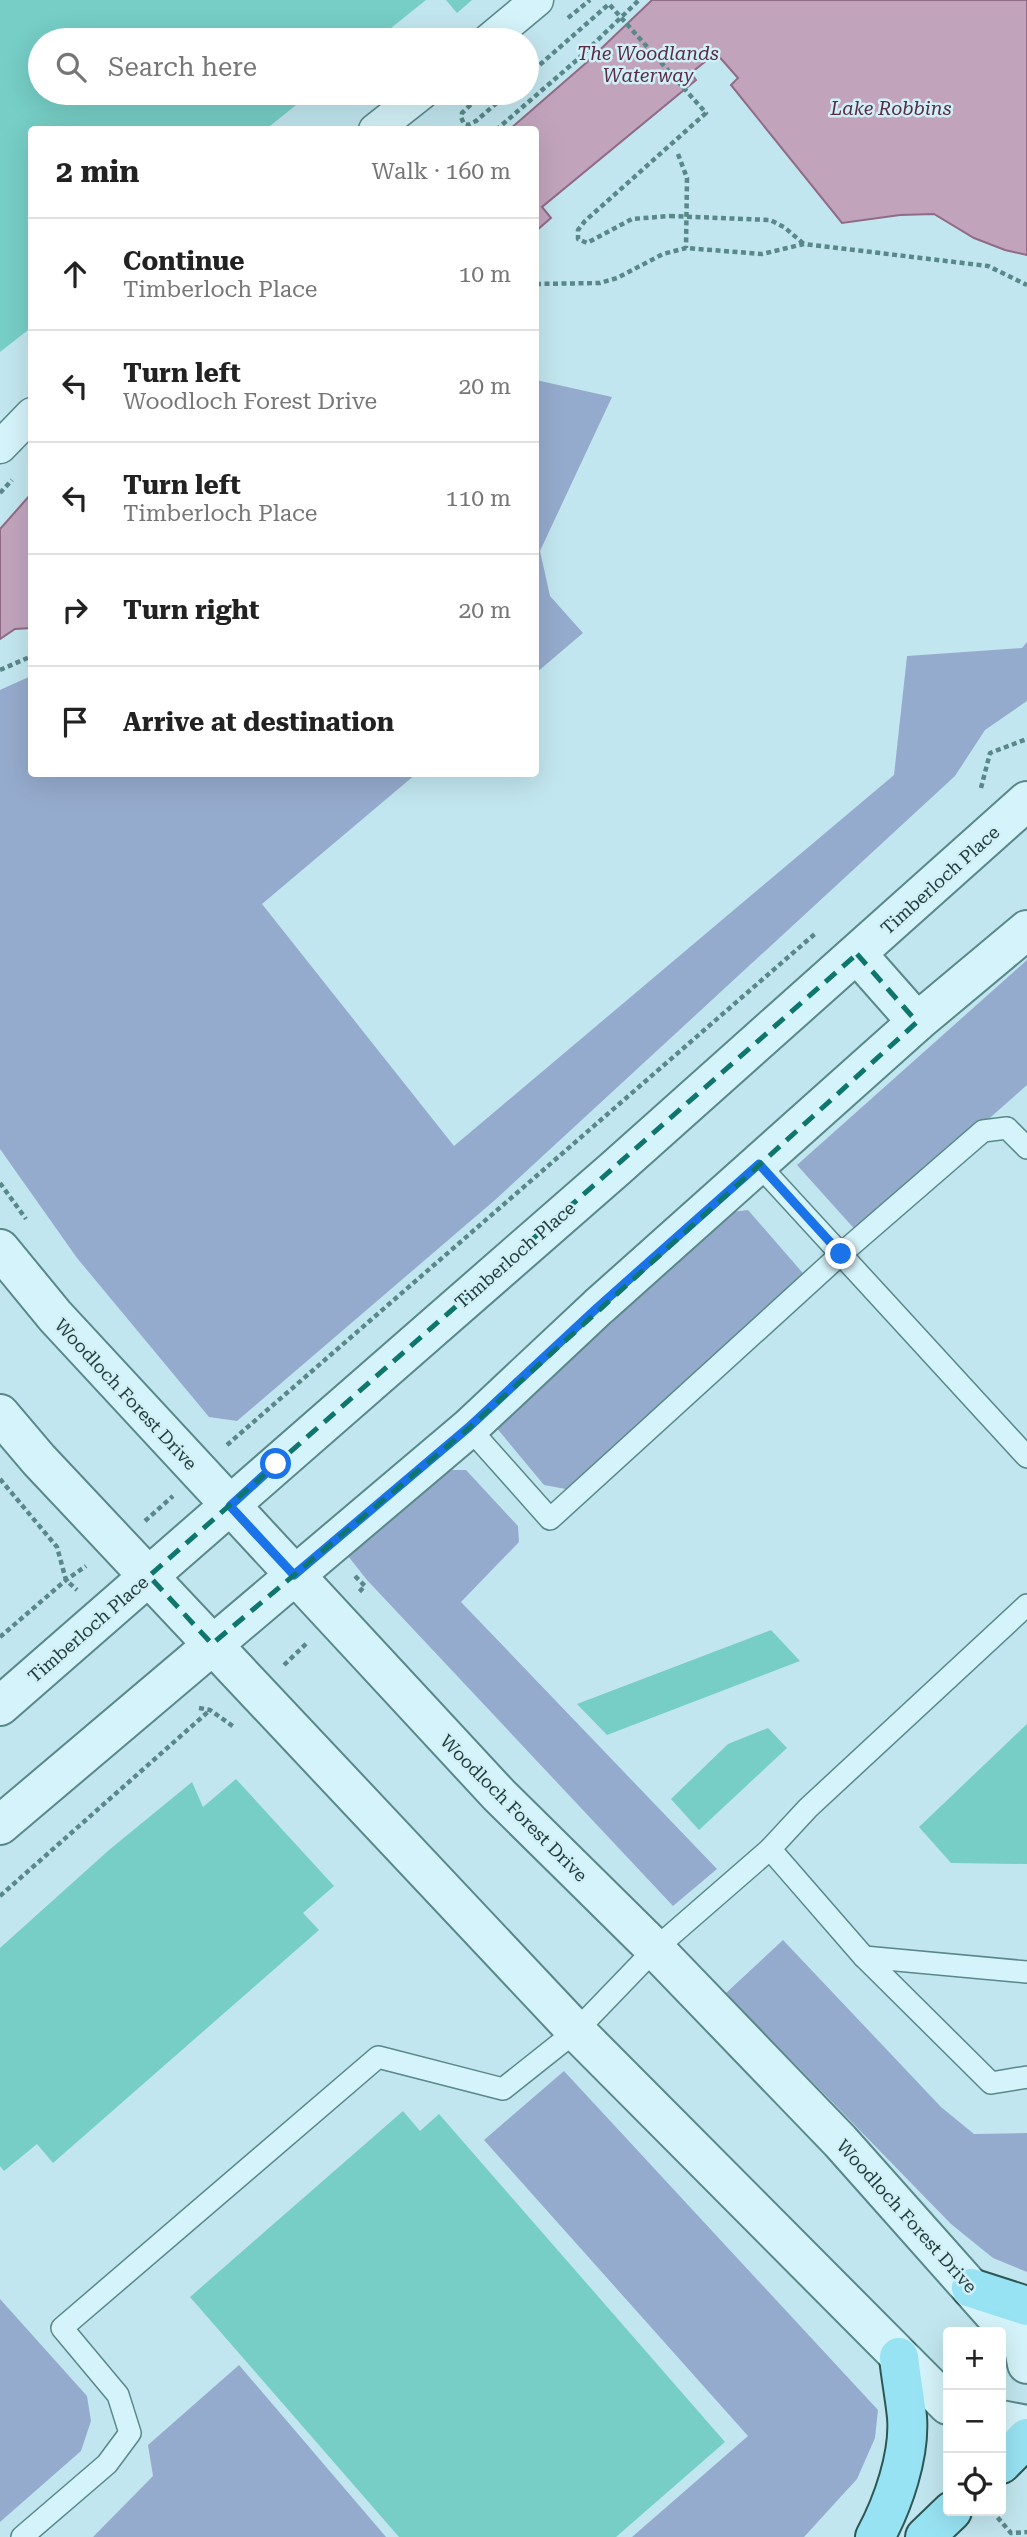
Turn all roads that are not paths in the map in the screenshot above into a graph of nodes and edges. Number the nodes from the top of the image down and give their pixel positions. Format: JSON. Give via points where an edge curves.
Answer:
{"nodes":[{"id":1,"x":537,"y":0,"type":"edge"},
{"id":2,"x":503,"y":28,"type":"edge"},
{"id":3,"x":407,"y":105,"type":"edge"},
{"id":4,"x":380,"y":126,"type":"edge"},
{"id":5,"x":28,"y":418,"type":"edge"},
{"id":6,"x":0,"y":447,"type":"edge"},
{"id":7,"x":1027,"y":802,"type":"edge"},
{"id":8,"x":1027,"y":930,"type":"edge"},
{"id":9,"x":856,"y":954,"type":"junction"},
{"id":10,"x":917,"y":1022,"type":"junction"},
{"id":11,"x":1027,"y":1149,"type":"edge"},
{"id":12,"x":759,"y":1164,"type":"junction"},
{"id":13,"x":0,"y":1249,"type":"edge"},
{"id":14,"x":841,"y":1254,"type":"junction"},
{"id":15,"x":0,"y":1414,"type":"edge"},
{"id":16,"x":469,"y":1427,"type":"junction"},
{"id":17,"x":1027,"y":1457,"type":"edge"},
{"id":18,"x":230,"y":1506,"type":"junction"},
{"id":19,"x":294,"y":1575,"type":"junction"},
{"id":20,"x":149,"y":1576,"type":"junction"},
{"id":21,"x":1027,"y":1605,"type":"edge"},
{"id":22,"x":212,"y":1644,"type":"junction"},
{"id":23,"x":0,"y":1706,"type":"edge"},
{"id":24,"x":0,"y":1825,"type":"edge"},
{"id":25,"x":770,"y":1849,"type":"junction"},
{"id":26,"x":655,"y":1949,"type":"junction"},
{"id":27,"x":864,"y":1957,"type":"junction"},
{"id":28,"x":1027,"y":1972,"type":"edge"},
{"id":29,"x":576,"y":2031,"type":"junction"},
{"id":30,"x":1027,"y":2077,"type":"edge"},
{"id":31,"x":971,"y":2288,"type":"junction"},
{"id":32,"x":1027,"y":2306,"type":"edge"},
{"id":33,"x":899,"y":2357,"type":"junction"},
{"id":34,"x":1027,"y":2364,"type":"edge"},
{"id":35,"x":943,"y":2400,"type":"edge"},
{"id":36,"x":1006,"y":2421,"type":"edge"},
{"id":37,"x":1027,"y":2425,"type":"edge"},
{"id":38,"x":1027,"y":2438,"type":"edge"},
{"id":39,"x":1006,"y":2459,"type":"edge"},
{"id":40,"x":947,"y":2516,"type":"edge"},
{"id":41,"x":22,"y":2537,"type":"edge"},
{"id":42,"x":875,"y":2537,"type":"edge"},
{"id":43,"x":925,"y":2537,"type":"edge"}],
"edges":[{"from":1,"to":2,"type":"street"},
{"from":3,"to":4,"type":"street"},
{"from":5,"to":6,"type":"street"},
{"from":7,"to":9,"type":"street","name":"Timberloch Place"},
{"from":8,"to":10,"type":"street"},
{"from":9,"to":10,"type":"street"},
{"from":9,"to":18,"type":"street","name":"Timberloch Place"},
{"from":10,"to":12,"type":"street"},
{"from":11,"to":14,"type":"lane","via":[[1007,1128],[983,1131]]},
{"from":12,"to":14,"type":"lane"},
{"from":12,"to":16,"type":"street"},
{"from":13,"to":18,"type":"street","name":"Woodloch Forest Drive","via":[[55,1316]]},
{"from":14,"to":16,"type":"lane","via":[[550,1519]]},
{"from":14,"to":17,"type":"lane"},
{"from":15,"to":20,"type":"street"},
{"from":16,"to":19,"type":"street"},
{"from":18,"to":19,"type":"street","name":"Woodloch Forest Drive"},
{"from":18,"to":20,"type":"street","name":"Timberloch Place"},
{"from":19,"to":22,"type":"street"},
{"from":19,"to":26,"type":"street","name":"Woodloch Forest Drive","via":[[499,1795]]},
{"from":20,"to":22,"type":"street"},
{"from":20,"to":23,"type":"street","name":"Timberloch Place"},
{"from":21,"to":25,"type":"lane","via":[[808,1808]]},
{"from":22,"to":24,"type":"street"},
{"from":22,"to":29,"type":"street"},
{"from":25,"to":26,"type":"lane"},
{"from":25,"to":27,"type":"lane"},
{"from":26,"to":29,"type":"lane"},
{"from":26,"to":31,"type":"street","name":"Woodloch Forest Drive","via":[[840,2141]]},
{"from":27,"to":28,"type":"lane"},
{"from":27,"to":30,"type":"lane","via":[[991,2083]]},
{"from":29,"to":33,"type":"street"},
{"from":29,"to":41,"type":"lane","via":[[503,2089],[378,2057],[62,2328],[118,2395],[130,2432],[107,2464]]},
{"from":31,"to":32,"type":"main road"},
{"from":31,"to":34,"type":"street","name":"Woodloch Forest Drive","via":[[1024,2348]]},
{"from":33,"to":35,"type":"street"},
{"from":33,"to":42,"type":"main road","via":[[905,2439],[890,2509]]},
{"from":36,"to":37,"type":"street"},
{"from":38,"to":39,"type":"main road"},
{"from":40,"to":43,"type":"main road"}]}
